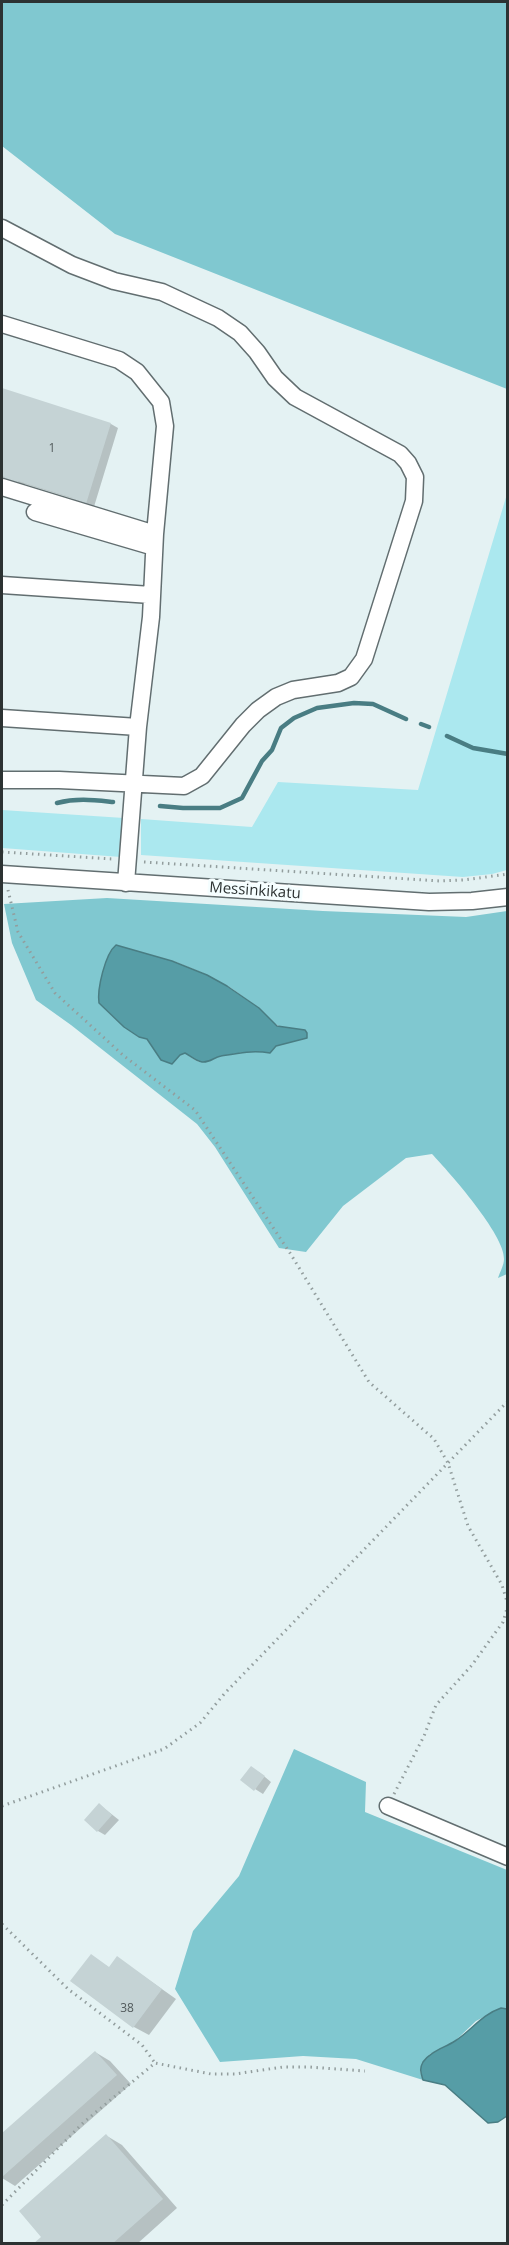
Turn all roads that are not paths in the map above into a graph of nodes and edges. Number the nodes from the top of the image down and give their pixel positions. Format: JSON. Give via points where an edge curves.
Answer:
{"nodes":[{"id":1,"x":2,"y":228,"type":"edge"},
{"id":2,"x":2,"y":324,"type":"edge"},
{"id":3,"x":2,"y":487,"type":"edge"},
{"id":4,"x":35,"y":512,"type":"dead end"},
{"id":5,"x":154,"y":541,"type":"junction"},
{"id":6,"x":2,"y":585,"type":"edge"},
{"id":7,"x":151,"y":595,"type":"junction"},
{"id":8,"x":2,"y":717,"type":"edge"},
{"id":9,"x":138,"y":727,"type":"junction"},
{"id":10,"x":2,"y":780,"type":"edge"},
{"id":11,"x":134,"y":785,"type":"junction"},
{"id":12,"x":3,"y":874,"type":"edge"},
{"id":13,"x":126,"y":883,"type":"junction"},
{"id":14,"x":507,"y":897,"type":"edge"},
{"id":15,"x":388,"y":1806,"type":"road end"},
{"id":16,"x":507,"y":1857,"type":"edge"}],
"edges":[{"from":1,"to":11,"type":"street","via":[[72,265],[114,281],[162,292],[218,318],[240,333],[295,398],[400,454],[415,477],[408,523],[358,670],[338,683],[276,697],[243,725],[213,765],[192,783],[174,787]]},
{"from":2,"to":5,"type":"street","via":[[119,360],[138,372],[160,402],[165,426]]},
{"from":3,"to":5,"type":"street"},
{"from":4,"to":5,"type":"street"},
{"from":5,"to":7,"type":"street"},
{"from":6,"to":7,"type":"street"},
{"from":7,"to":9,"type":"street"},
{"from":8,"to":9,"type":"street"},
{"from":9,"to":11,"type":"street"},
{"from":10,"to":11,"type":"street"},
{"from":11,"to":13,"type":"street"},
{"from":12,"to":13,"type":"street","name":"Messinkikatu"},
{"from":13,"to":14,"type":"street","name":"Messinkikatu","via":[[429,902]]},
{"from":15,"to":16,"type":"street"}]}
